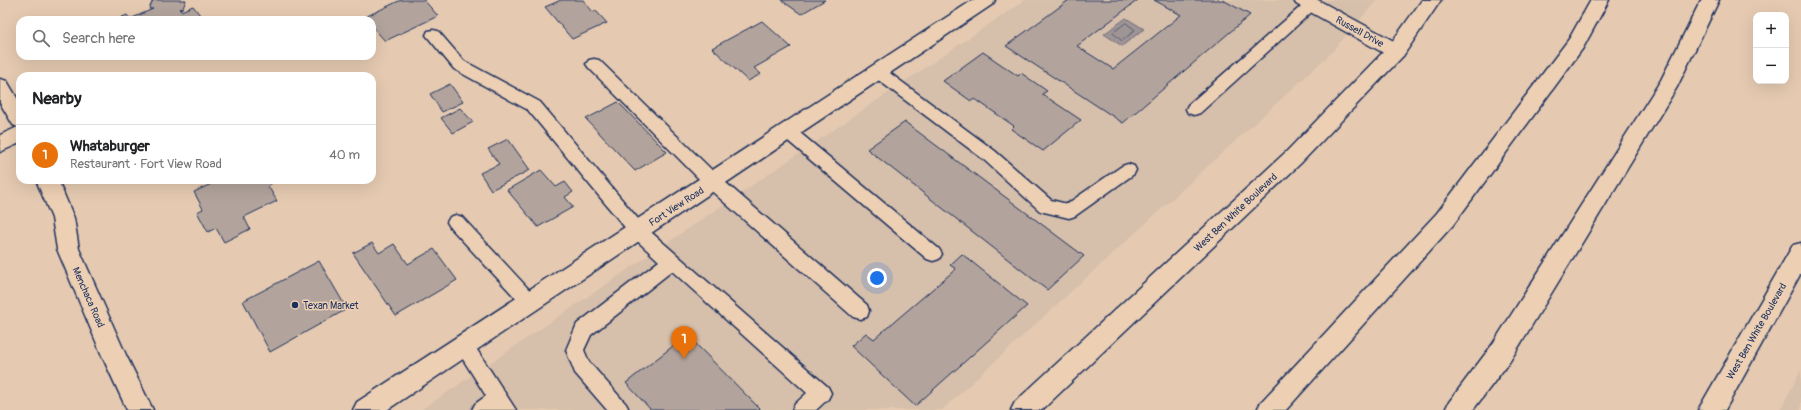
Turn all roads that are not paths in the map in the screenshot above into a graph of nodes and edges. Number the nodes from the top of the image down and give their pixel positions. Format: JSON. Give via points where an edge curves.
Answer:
{"nodes":[{"id":1,"x":986,"y":0,"type":"edge"},
{"id":2,"x":1432,"y":0,"type":"edge"},
{"id":3,"x":1600,"y":0,"type":"edge"},
{"id":4,"x":1710,"y":0,"type":"edge"},
{"id":5,"x":1307,"y":2,"type":"edge"},
{"id":6,"x":433,"y":35,"type":"dead end"},
{"id":7,"x":1396,"y":51,"type":"junction"},
{"id":8,"x":594,"y":64,"type":"dead end"},
{"id":9,"x":878,"y":72,"type":"junction"},
{"id":10,"x":0,"y":86,"type":"edge"},
{"id":11,"x":1194,"y":109,"type":"dead end"},
{"id":12,"x":16,"y":113,"type":"edge"},
{"id":13,"x":787,"y":131,"type":"junction"},
{"id":14,"x":16,"y":136,"type":"edge"},
{"id":15,"x":0,"y":144,"type":"edge"},
{"id":16,"x":1128,"y":170,"type":"dead end"},
{"id":17,"x":712,"y":182,"type":"junction"},
{"id":18,"x":49,"y":184,"type":"edge"},
{"id":19,"x":456,"y":222,"type":"dead end"},
{"id":20,"x":638,"y":231,"type":"junction"},
{"id":21,"x":933,"y":254,"type":"dead end"},
{"id":22,"x":672,"y":261,"type":"junction"},
{"id":23,"x":1798,"y":264,"type":"edge"},
{"id":24,"x":529,"y":301,"type":"junction"},
{"id":25,"x":860,"y":311,"type":"dead end"},
{"id":26,"x":462,"y":345,"type":"junction"},
{"id":27,"x":1501,"y":353,"type":"junction"},
{"id":28,"x":495,"y":406,"type":"edge"},
{"id":29,"x":140,"y":410,"type":"edge"},
{"id":30,"x":366,"y":410,"type":"edge"},
{"id":31,"x":619,"y":410,"type":"edge"},
{"id":32,"x":802,"y":410,"type":"edge"},
{"id":33,"x":1024,"y":410,"type":"edge"},
{"id":34,"x":1270,"y":410,"type":"edge"},
{"id":35,"x":1458,"y":410,"type":"edge"},
{"id":36,"x":1473,"y":410,"type":"edge"},
{"id":37,"x":1711,"y":410,"type":"edge"}],
"edges":[{"from":1,"to":9,"type":"main road","name":"Fort View Road"},
{"from":2,"to":7,"type":"main road","name":"West Ben White Boulevard"},
{"from":3,"to":34,"type":"main road","via":[[1576,43],[1445,219]]},
{"from":4,"to":27,"type":"main road","via":[[1670,82]]},
{"from":5,"to":7,"type":"main road","name":"Russell Drive"},
{"from":5,"to":11,"type":"lane"},
{"from":6,"to":20,"type":"lane","via":[[459,65],[534,106]]},
{"from":7,"to":33,"type":"main road","name":"West Ben White Boulevard","via":[[1294,157]]},
{"from":8,"to":17,"type":"lane"},
{"from":9,"to":13,"type":"main road","name":"Fort View Road"},
{"from":9,"to":16,"type":"lane","via":[[989,155],[1046,206],[1069,211]]},
{"from":10,"to":12,"type":"main road"},
{"from":13,"to":17,"type":"main road","name":"Fort View Road"},
{"from":13,"to":21,"type":"lane"},
{"from":14,"to":15,"type":"main road"},
{"from":17,"to":20,"type":"main road","name":"Fort View Road"},
{"from":17,"to":25,"type":"lane"},
{"from":18,"to":29,"type":"main road","name":"Menchaca Road","via":[[62,218],[68,249]]},
{"from":19,"to":24,"type":"lane"},
{"from":20,"to":22,"type":"lane"},
{"from":20,"to":24,"type":"main road","name":"Fort View Road"},
{"from":22,"to":31,"type":"lane","via":[[584,330],[575,350],[582,367]]},
{"from":22,"to":32,"type":"lane","via":[[821,393]]},
{"from":23,"to":37,"type":"main road","name":"West Ben White Boulevard"},
{"from":24,"to":26,"type":"main road","name":"Fort View Road"},
{"from":26,"to":28,"type":"lane"},
{"from":26,"to":30,"type":"main road","name":"Fort View Road"},
{"from":27,"to":35,"type":"main road"},
{"from":27,"to":36,"type":"main road"}]}
